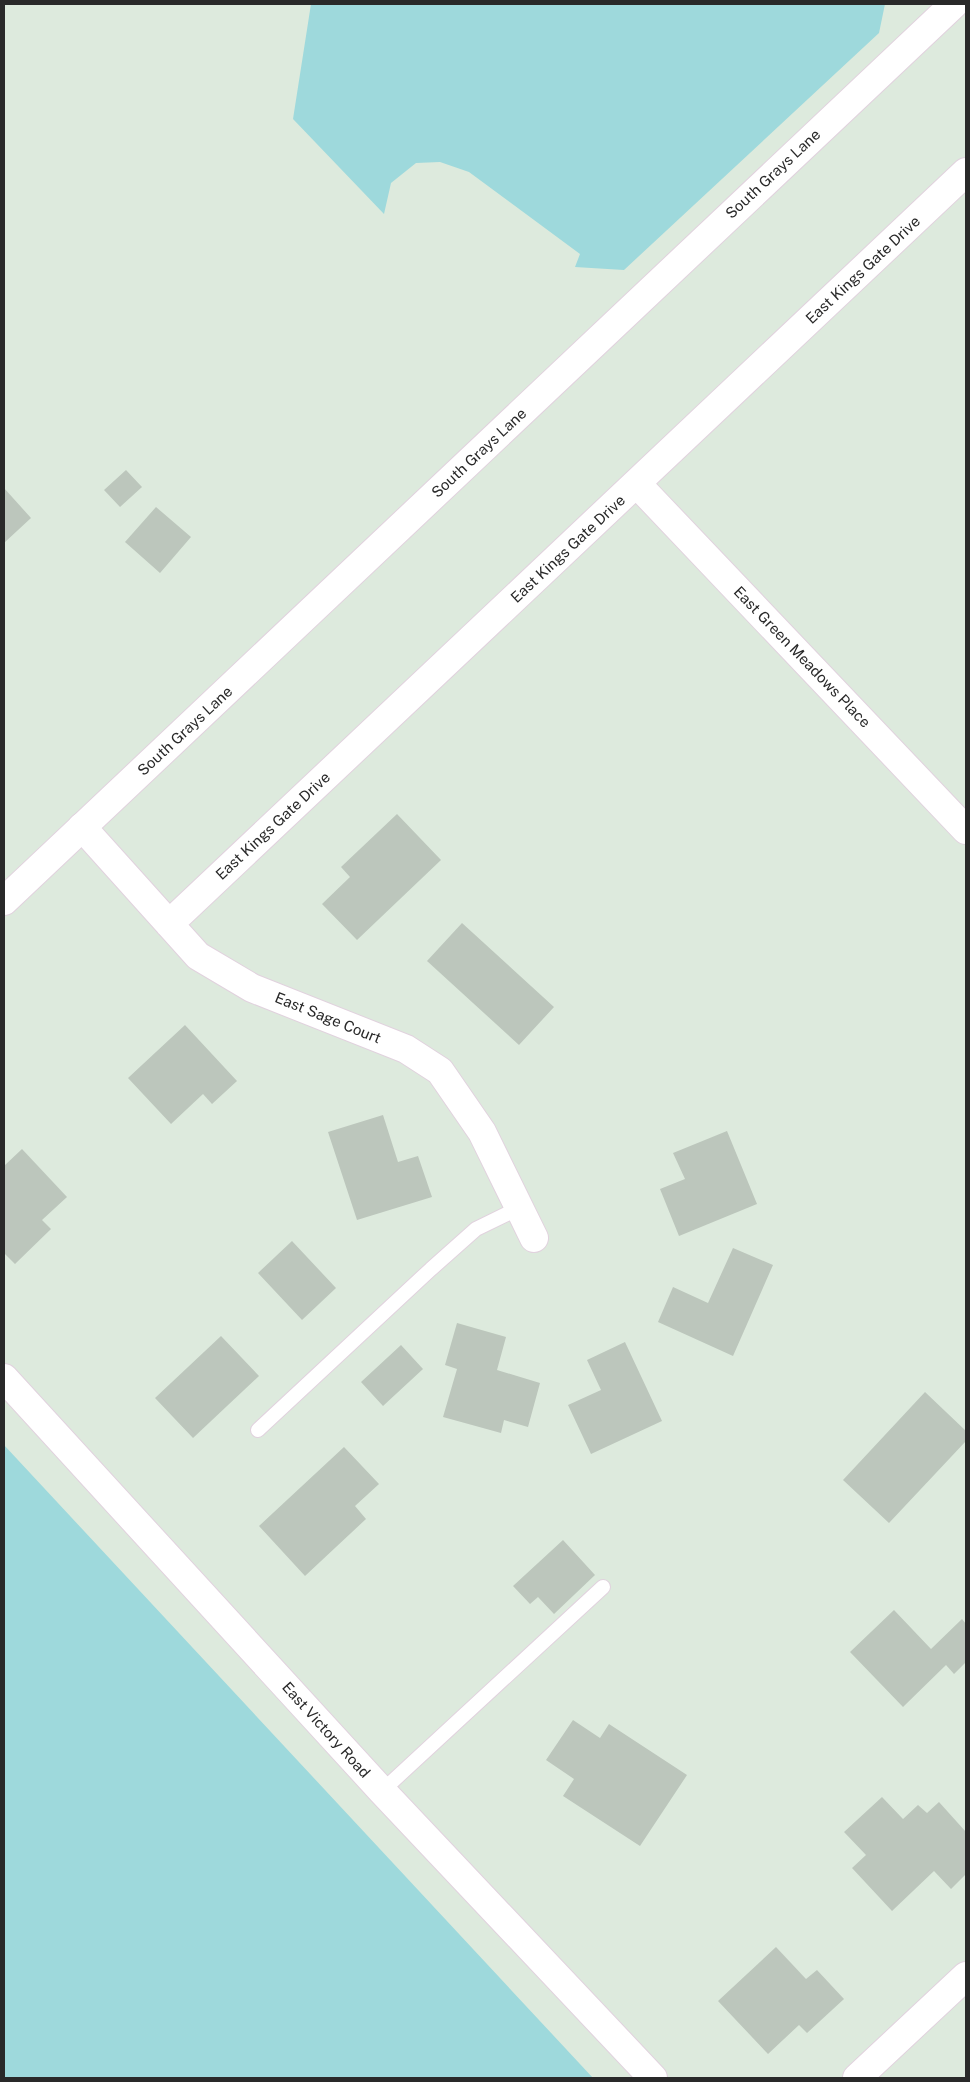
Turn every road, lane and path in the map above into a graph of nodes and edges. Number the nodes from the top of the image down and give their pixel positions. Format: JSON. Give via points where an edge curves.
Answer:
{"nodes":[{"id":1,"x":954,"y":4,"type":"edge"},
{"id":2,"x":966,"y":172,"type":"edge"},
{"id":3,"x":637,"y":484,"type":"junction"},
{"id":4,"x":82,"y":828,"type":"junction"},
{"id":5,"x":966,"y":830,"type":"edge"},
{"id":6,"x":4,"y":901,"type":"edge"},
{"id":7,"x":169,"y":924,"type":"junction"},
{"id":8,"x":520,"y":1208,"type":"junction"},
{"id":9,"x":534,"y":1238,"type":"dead end"},
{"id":10,"x":4,"y":1378,"type":"edge"},
{"id":11,"x":258,"y":1430,"type":"dead end"},
{"id":12,"x":603,"y":1587,"type":"dead end"},
{"id":13,"x":382,"y":1791,"type":"junction"},
{"id":14,"x":966,"y":1976,"type":"edge"},
{"id":15,"x":653,"y":2078,"type":"edge"},
{"id":16,"x":857,"y":2078,"type":"edge"}],
"edges":[{"from":1,"to":4,"type":"street","name":"South Grays Lane"},
{"from":2,"to":3,"type":"street","name":"East Kings Gate Drive"},
{"from":3,"to":5,"type":"street","name":"East Green Meadows Place"},
{"from":3,"to":7,"type":"street","name":"East Kings Gate Drive"},
{"from":4,"to":6,"type":"street","name":"South Grays Lane"},
{"from":4,"to":7,"type":"street","name":"East Sage Court"},
{"from":7,"to":8,"type":"street","name":"East Sage Court","via":[[198,956],[252,988],[406,1049],[440,1071],[482,1132]]},
{"from":8,"to":9,"type":"street","name":"East Sage Court"},
{"from":8,"to":11,"type":"lane","via":[[476,1229]]},
{"from":10,"to":13,"type":"street","name":"East Victory Road"},
{"from":12,"to":13,"type":"lane"},
{"from":13,"to":15,"type":"street","name":"East Victory Road"},
{"from":14,"to":16,"type":"street"}]}
